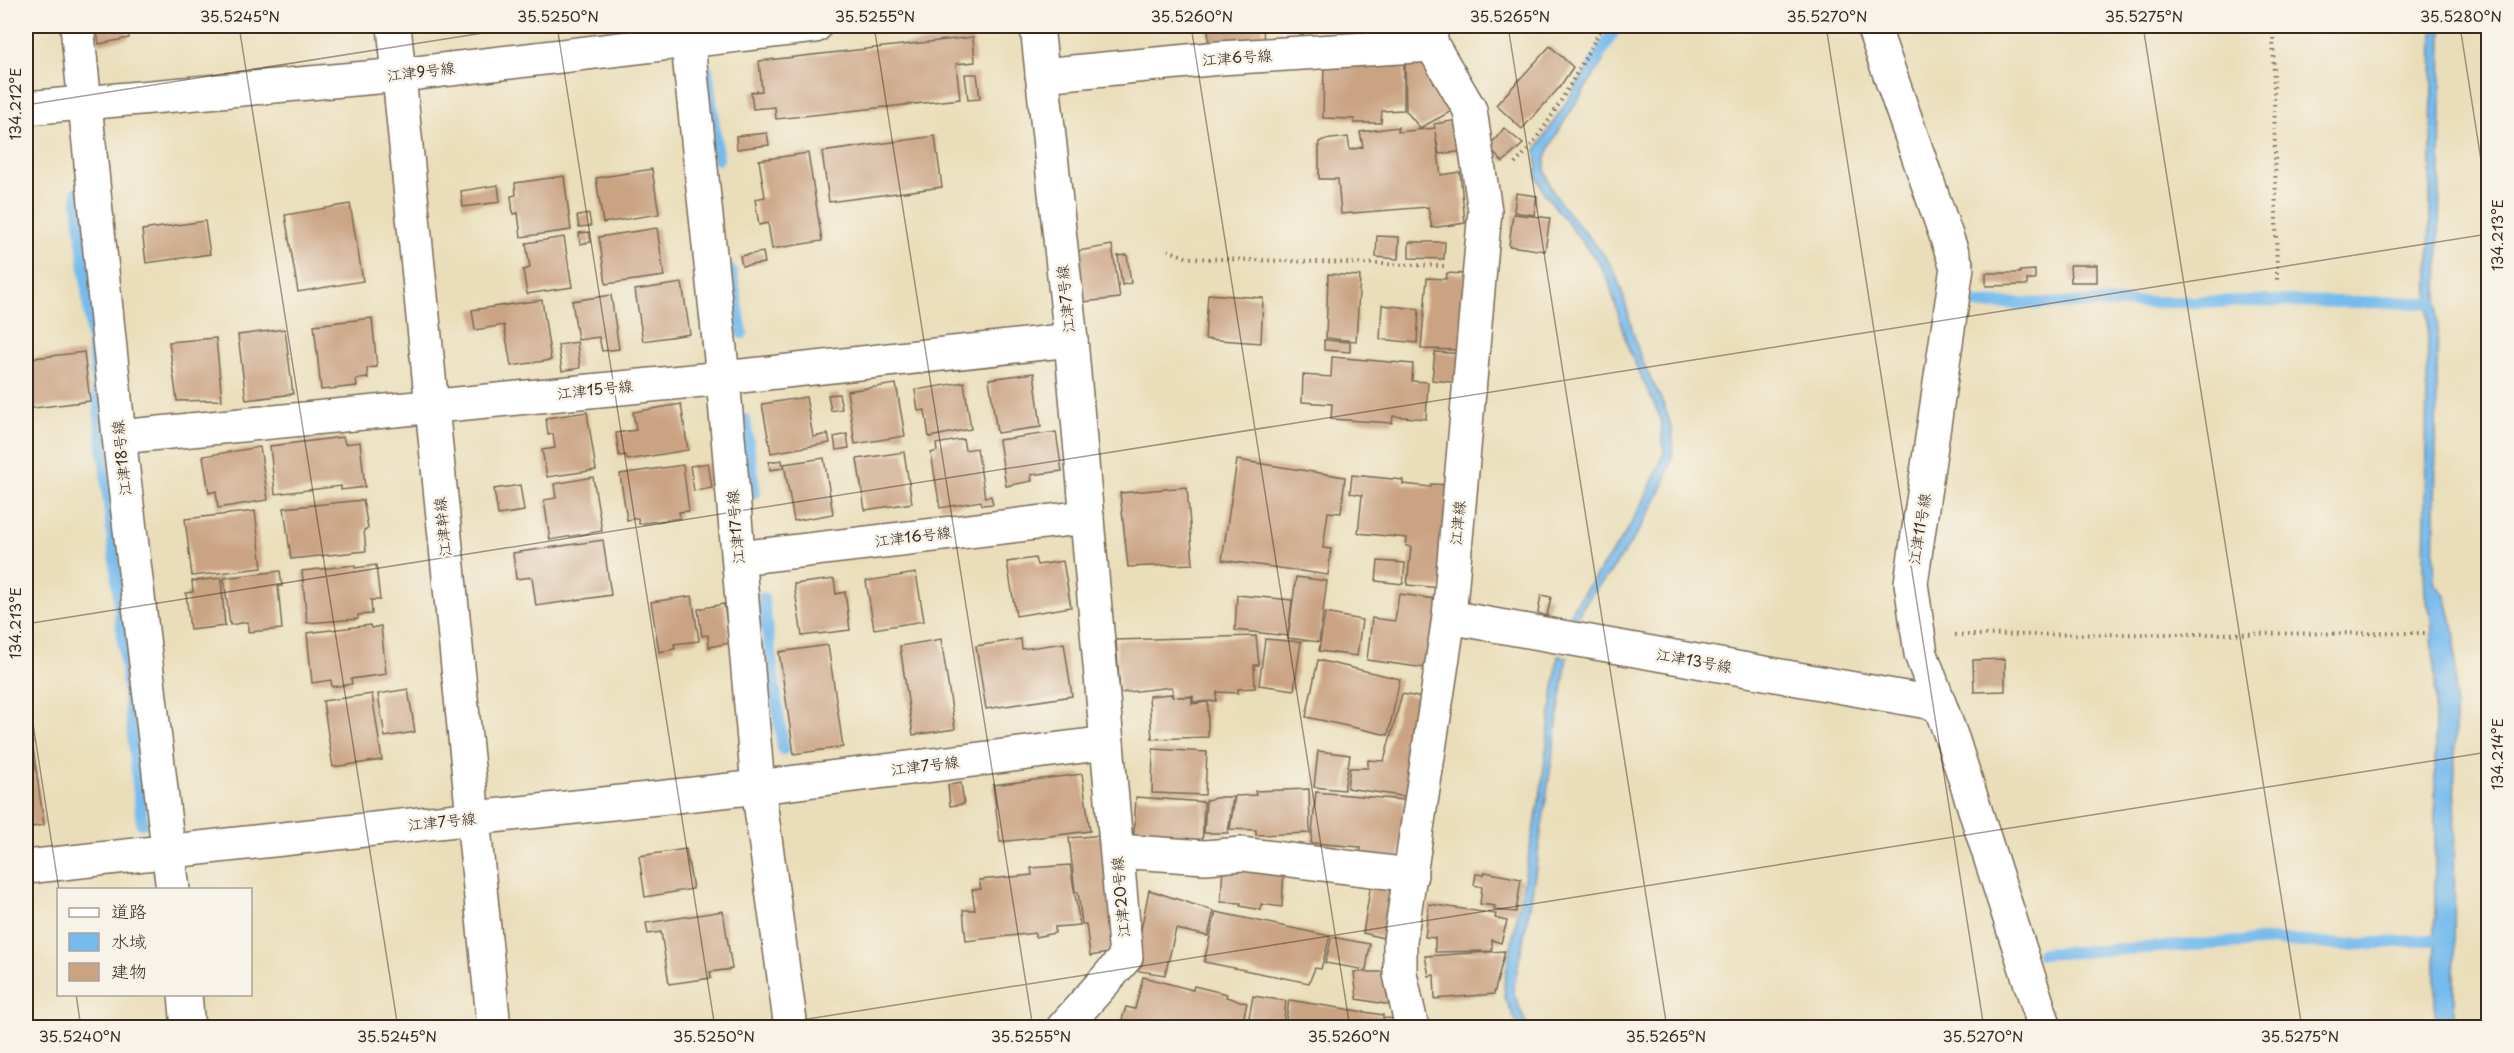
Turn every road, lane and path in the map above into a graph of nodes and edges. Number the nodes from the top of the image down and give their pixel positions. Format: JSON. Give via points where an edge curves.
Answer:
{"nodes":[{"id":1,"x":77,"y":26,"type":"edge"},
{"id":2,"x":394,"y":26,"type":"edge"},
{"id":3,"x":815,"y":26,"type":"edge"},
{"id":4,"x":1037,"y":26,"type":"edge"},
{"id":5,"x":1603,"y":26,"type":"edge"},
{"id":6,"x":1873,"y":26,"type":"edge"},
{"id":7,"x":2273,"y":26,"type":"edge"},
{"id":8,"x":687,"y":32,"type":"edge"},
{"id":9,"x":1431,"y":35,"type":"edge"},
{"id":10,"x":400,"y":75,"type":"junction"},
{"id":11,"x":1041,"y":75,"type":"junction"},
{"id":12,"x":86,"y":101,"type":"junction"},
{"id":13,"x":26,"y":108,"type":"edge"},
{"id":14,"x":1482,"y":193,"type":"junction"},
{"id":15,"x":1168,"y":250,"type":"dead end"},
{"id":16,"x":1480,"y":267,"type":"junction"},
{"id":17,"x":2277,"y":281,"type":"dead end"},
{"id":18,"x":1071,"y":340,"type":"junction"},
{"id":19,"x":723,"y":378,"type":"junction"},
{"id":20,"x":431,"y":406,"type":"junction"},
{"id":21,"x":119,"y":437,"type":"junction"},
{"id":22,"x":1087,"y":517,"type":"junction"},
{"id":23,"x":739,"y":558,"type":"junction"},
{"id":24,"x":1449,"y":617,"type":"junction"},
{"id":25,"x":2426,"y":633,"type":"dead end"},
{"id":26,"x":1918,"y":635,"type":"junction"},
{"id":27,"x":1939,"y":704,"type":"junction"},
{"id":28,"x":1107,"y":743,"type":"junction"},
{"id":29,"x":758,"y":787,"type":"junction"},
{"id":30,"x":471,"y":819,"type":"junction"},
{"id":31,"x":168,"y":850,"type":"junction"},
{"id":32,"x":1117,"y":851,"type":"junction"},
{"id":33,"x":26,"y":867,"type":"edge"},
{"id":34,"x":1411,"y":875,"type":"junction"},
{"id":35,"x":173,"y":888,"type":"edge"},
{"id":36,"x":184,"y":996,"type":"edge"},
{"id":37,"x":188,"y":1028,"type":"edge"},
{"id":38,"x":494,"y":1028,"type":"edge"},
{"id":39,"x":791,"y":1028,"type":"edge"},
{"id":40,"x":1063,"y":1028,"type":"edge"},
{"id":41,"x":1412,"y":1028,"type":"edge"},
{"id":42,"x":2045,"y":1028,"type":"edge"}],
"edges":[{"from":1,"to":12,"type":"street","name":"江津18号線"},
{"from":2,"to":10,"type":"street","name":"江津幹線"},
{"from":3,"to":8,"type":"street","name":"江津9号線"},
{"from":4,"to":11,"type":"street","name":"江津7号線"},
{"from":5,"to":14,"type":"path","via":[[1528,150]]},
{"from":6,"to":26,"type":"street","name":"江津11号線","via":[[1957,267],[1911,583]]},
{"from":7,"to":17,"type":"path"},
{"from":8,"to":10,"type":"street","name":"江津9号線"},
{"from":8,"to":19,"type":"street","name":"江津17号線"},
{"from":9,"to":11,"type":"street","name":"江津6号線"},
{"from":9,"to":14,"type":"street","name":"江津線","via":[[1470,110]]},
{"from":10,"to":12,"type":"street","name":"江津9号線"},
{"from":10,"to":20,"type":"street","name":"江津幹線"},
{"from":11,"to":18,"type":"street","name":"江津7号線"},
{"from":12,"to":13,"type":"street","name":"江津9号線"},
{"from":12,"to":21,"type":"street","name":"江津18号線"},
{"from":14,"to":16,"type":"street","name":"江津線","via":[[1485,211]]},
{"from":15,"to":16,"type":"path","via":[[1188,258]]},
{"from":16,"to":24,"type":"street","name":"江津線"},
{"from":18,"to":19,"type":"street","name":"江津15号線"},
{"from":18,"to":22,"type":"street","name":"江津7号線"},
{"from":19,"to":20,"type":"street","name":"江津15号線"},
{"from":19,"to":23,"type":"street","name":"江津17号線"},
{"from":20,"to":21,"type":"street","name":"江津15号線"},
{"from":20,"to":30,"type":"street","name":"江津幹線"},
{"from":21,"to":31,"type":"street","name":"江津18号線"},
{"from":22,"to":23,"type":"street","name":"江津16号線"},
{"from":22,"to":28,"type":"street","name":"江津7号線"},
{"from":23,"to":29,"type":"street","name":"江津17号線"},
{"from":24,"to":27,"type":"street","name":"江津13号線"},
{"from":24,"to":34,"type":"street","name":"江津線"},
{"from":25,"to":26,"type":"path"},
{"from":26,"to":27,"type":"street","name":"江津11号線"},
{"from":27,"to":42,"type":"street","name":"江津11号線"},
{"from":28,"to":29,"type":"street","name":"江津7号線"},
{"from":28,"to":32,"type":"street","name":"江津20号線"},
{"from":29,"to":30,"type":"street","name":"江津7号線"},
{"from":29,"to":39,"type":"street","name":"江津17号線"},
{"from":30,"to":31,"type":"street","name":"江津7号線"},
{"from":30,"to":38,"type":"street","name":"江津幹線"},
{"from":31,"to":33,"type":"street","name":"江津7号線"},
{"from":31,"to":35,"type":"street","name":"江津18号線"},
{"from":32,"to":34,"type":"street","via":[[1205,857],[1242,854]]},
{"from":32,"to":40,"type":"street","name":"江津20号線","via":[[1126,957]]},
{"from":34,"to":41,"type":"street","name":"江津線","via":[[1400,941],[1400,974]]},
{"from":36,"to":37,"type":"street"}]}
